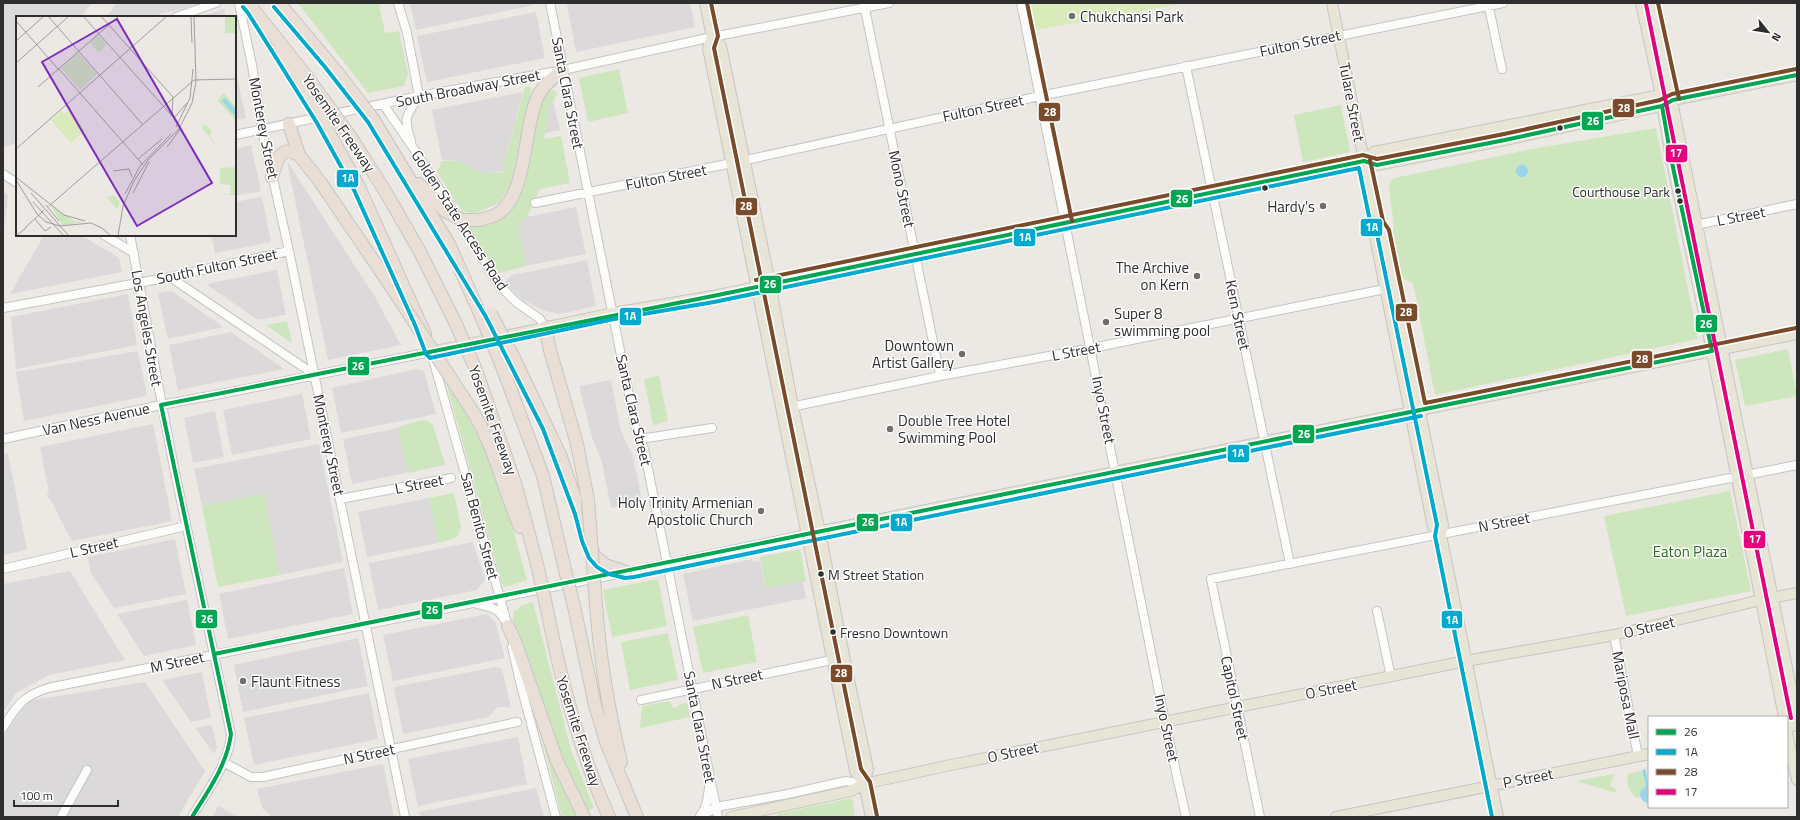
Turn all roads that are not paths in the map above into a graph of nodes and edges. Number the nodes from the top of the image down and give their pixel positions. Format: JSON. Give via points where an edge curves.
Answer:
{"nodes":[{"id":1,"x":216,"y":3,"type":"edge"},
{"id":2,"x":239,"y":3,"type":"edge"},
{"id":3,"x":279,"y":3,"type":"edge"},
{"id":4,"x":398,"y":3,"type":"edge"},
{"id":5,"x":550,"y":3,"type":"edge"},
{"id":6,"x":705,"y":3,"type":"edge"},
{"id":7,"x":889,"y":3,"type":"edge"},
{"id":8,"x":1021,"y":3,"type":"edge"},
{"id":9,"x":1332,"y":3,"type":"edge"},
{"id":10,"x":1503,"y":3,"type":"edge"},
{"id":11,"x":1641,"y":3,"type":"edge"},
{"id":12,"x":1652,"y":3,"type":"edge"},
{"id":13,"x":1488,"y":5,"type":"edge"},
{"id":14,"x":250,"y":6,"type":"edge"},
{"id":15,"x":864,"y":6,"type":"edge"},
{"id":16,"x":179,"y":16,"type":"edge"},
{"id":17,"x":1338,"y":35,"type":"junction"},
{"id":18,"x":712,"y":37,"type":"junction"},
{"id":19,"x":1186,"y":66,"type":"junction"},
{"id":20,"x":1502,"y":69,"type":"dead end"},
{"id":21,"x":563,"y":70,"type":"junction"},
{"id":22,"x":1797,"y":75,"type":"edge"},
{"id":23,"x":1660,"y":95,"type":"junction"},
{"id":24,"x":419,"y":96,"type":"junction"},
{"id":25,"x":1040,"y":96,"type":"junction"},
{"id":26,"x":1673,"y":100,"type":"junction"},
{"id":27,"x":383,"y":104,"type":"junction"},
{"id":28,"x":1662,"y":106,"type":"junction"},
{"id":29,"x":290,"y":124,"type":"junction"},
{"id":30,"x":890,"y":129,"type":"junction"},
{"id":31,"x":262,"y":130,"type":"junction"},
{"id":32,"x":1461,"y":134,"type":"junction"},
{"id":33,"x":236,"y":135,"type":"edge"},
{"id":34,"x":414,"y":149,"type":"junction"},
{"id":35,"x":299,"y":155,"type":"junction"},
{"id":36,"x":1416,"y":157,"type":"junction"},
{"id":37,"x":744,"y":160,"type":"junction"},
{"id":38,"x":397,"y":161,"type":"junction"},
{"id":39,"x":1364,"y":161,"type":"junction"},
{"id":40,"x":732,"y":163,"type":"junction"},
{"id":41,"x":3,"y":174,"type":"edge"},
{"id":42,"x":272,"y":177,"type":"junction"},
{"id":43,"x":15,"y":180,"type":"edge"},
{"id":44,"x":1213,"y":192,"type":"junction"},
{"id":45,"x":587,"y":193,"type":"junction"},
{"id":46,"x":535,"y":203,"type":"dead end"},
{"id":47,"x":1797,"y":204,"type":"edge"},
{"id":48,"x":1066,"y":222,"type":"junction"},
{"id":49,"x":1697,"y":225,"type":"junction"},
{"id":50,"x":1686,"y":227,"type":"junction"},
{"id":51,"x":106,"y":236,"type":"edge"},
{"id":52,"x":130,"y":236,"type":"edge"},
{"id":53,"x":1689,"y":243,"type":"junction"},
{"id":54,"x":289,"y":251,"type":"junction"},
{"id":55,"x":134,"y":253,"type":"junction"},
{"id":56,"x":916,"y":254,"type":"junction"},
{"id":57,"x":170,"y":277,"type":"junction"},
{"id":58,"x":139,"y":283,"type":"junction"},
{"id":59,"x":770,"y":283,"type":"junction"},
{"id":60,"x":757,"y":286,"type":"junction"},
{"id":61,"x":1390,"y":288,"type":"junction"},
{"id":62,"x":1712,"y":297,"type":"junction"},
{"id":63,"x":3,"y":308,"type":"edge"},
{"id":64,"x":613,"y":313,"type":"junction"},
{"id":65,"x":486,"y":315,"type":"junction"},
{"id":66,"x":1239,"y":319,"type":"junction"},
{"id":67,"x":545,"y":327,"type":"junction"},
{"id":68,"x":1797,"y":334,"type":"edge"},
{"id":69,"x":1092,"y":348,"type":"junction"},
{"id":70,"x":1717,"y":350,"type":"junction"},
{"id":71,"x":431,"y":352,"type":"junction"},
{"id":72,"x":315,"y":375,"type":"junction"},
{"id":73,"x":940,"y":376,"type":"junction"},
{"id":74,"x":161,"y":404,"type":"junction"},
{"id":75,"x":793,"y":407,"type":"junction"},
{"id":76,"x":781,"y":409,"type":"junction"},
{"id":77,"x":1415,"y":411,"type":"junction"},
{"id":78,"x":712,"y":428,"type":"dead end"},
{"id":79,"x":3,"y":439,"type":"edge"},
{"id":80,"x":640,"y":439,"type":"junction"},
{"id":81,"x":1264,"y":441,"type":"junction"},
{"id":82,"x":1797,"y":465,"type":"edge"},
{"id":83,"x":1117,"y":473,"type":"junction"},
{"id":84,"x":1748,"y":475,"type":"junction"},
{"id":85,"x":1737,"y":477,"type":"junction"},
{"id":86,"x":451,"y":478,"type":"dead end"},
{"id":87,"x":340,"y":499,"type":"junction"},
{"id":88,"x":186,"y":526,"type":"junction"},
{"id":89,"x":820,"y":532,"type":"junction"},
{"id":90,"x":807,"y":534,"type":"junction"},
{"id":91,"x":1441,"y":534,"type":"junction"},
{"id":92,"x":537,"y":564,"type":"junction"},
{"id":93,"x":668,"y":564,"type":"junction"},
{"id":94,"x":1290,"y":564,"type":"junction"},
{"id":95,"x":3,"y":569,"type":"edge"},
{"id":96,"x":626,"y":572,"type":"junction"},
{"id":97,"x":1211,"y":579,"type":"joint"},
{"id":98,"x":1797,"y":594,"type":"edge"},
{"id":99,"x":499,"y":598,"type":"junction"},
{"id":100,"x":1773,"y":598,"type":"junction"},
{"id":101,"x":1761,"y":600,"type":"junction"},
{"id":102,"x":474,"y":603,"type":"junction"},
{"id":103,"x":1377,"y":611,"type":"dead end"},
{"id":104,"x":366,"y":624,"type":"junction"},
{"id":105,"x":508,"y":626,"type":"junction"},
{"id":106,"x":1614,"y":635,"type":"junction"},
{"id":107,"x":214,"y":654,"type":"junction"},
{"id":108,"x":832,"y":660,"type":"junction"},
{"id":109,"x":1466,"y":661,"type":"junction"},
{"id":110,"x":1391,"y":677,"type":"junction"},
{"id":111,"x":693,"y":688,"type":"junction"},
{"id":112,"x":641,"y":700,"type":"dead end"},
{"id":113,"x":1238,"y":708,"type":"junction"},
{"id":114,"x":1784,"y":716,"type":"edge"},
{"id":115,"x":1797,"y":717,"type":"edge"},
{"id":116,"x":517,"y":722,"type":"dead end"},
{"id":117,"x":1165,"y":722,"type":"junction"},
{"id":118,"x":3,"y":728,"type":"edge"},
{"id":119,"x":1788,"y":738,"type":"edge"},
{"id":120,"x":391,"y":749,"type":"junction"},
{"id":121,"x":1648,"y":754,"type":"edge"},
{"id":122,"x":1638,"y":756,"type":"junction"},
{"id":123,"x":224,"y":762,"type":"junction"},
{"id":124,"x":87,"y":770,"type":"dead end"},
{"id":125,"x":1797,"y":780,"type":"edge"},
{"id":126,"x":710,"y":783,"type":"junction"},
{"id":127,"x":864,"y":784,"type":"junction"},
{"id":128,"x":1491,"y":785,"type":"junction"},
{"id":129,"x":630,"y":802,"type":"junction"},
{"id":130,"x":716,"y":807,"type":"junction"},
{"id":131,"x":607,"y":812,"type":"edge"},
{"id":132,"x":768,"y":813,"type":"edge"},
{"id":133,"x":583,"y":814,"type":"edge"},
{"id":134,"x":740,"y":816,"type":"edge"},
{"id":135,"x":61,"y":817,"type":"edge"},
{"id":136,"x":192,"y":817,"type":"edge"},
{"id":137,"x":405,"y":817,"type":"edge"},
{"id":138,"x":556,"y":817,"type":"edge"},
{"id":139,"x":637,"y":817,"type":"edge"},
{"id":140,"x":699,"y":817,"type":"edge"},
{"id":141,"x":718,"y":817,"type":"edge"},
{"id":142,"x":871,"y":817,"type":"edge"},
{"id":143,"x":1186,"y":817,"type":"edge"},
{"id":144,"x":1260,"y":817,"type":"edge"},
{"id":145,"x":1339,"y":817,"type":"edge"},
{"id":146,"x":1498,"y":817,"type":"edge"}],
"edges":[{"from":1,"to":16,"type":"street"},
{"from":2,"to":31,"type":"street","name":"Monterey Street"},
{"from":3,"to":38,"type":"highway","name":"Yosemite Freeway","bridge":true,"via":[[373,118]]},
{"from":4,"to":24,"type":"street","via":[[407,33]]},
{"from":5,"to":21,"type":"street","name":"Santa Clara Street"},
{"from":6,"to":18,"type":"main road"},
{"from":7,"to":15,"type":"street","name":"South Broadway Street"},
{"from":8,"to":25,"type":"street","name":"Inyo Street"},
{"from":9,"to":17,"type":"main road","name":"Tulare Street"},
{"from":10,"to":13,"type":"street","name":"Fulton Street"},
{"from":11,"to":23,"type":"main road"},
{"from":12,"to":26,"type":"main road"},
{"from":13,"to":17,"type":"street","name":"Fulton Street"},
{"from":13,"to":20,"type":"street"},
{"from":14,"to":71,"type":"highway","bridge":true,"via":[[322,120],[358,186],[421,323]]},
{"from":14,"to":92,"type":"highway","name":"Yosemite Freeway","bridge":true,"via":[[308,78],[350,136],[419,250],[476,370],[516,486]]},
{"from":15,"to":18,"type":"street","name":"South Broadway Street"},
{"from":15,"to":30,"type":"street","name":"Mono Street"},
{"from":17,"to":19,"type":"street","name":"Fulton Street"},
{"from":17,"to":39,"type":"main road","name":"Tulare Street"},
{"from":18,"to":21,"type":"street","name":"South Broadway Street"},
{"from":18,"to":37,"type":"main road","via":[[721,46]]},
{"from":18,"to":40,"type":"main road","via":[[708,48]]},
{"from":19,"to":25,"type":"street","name":"Fulton Street"},
{"from":19,"to":44,"type":"street","name":"Kern Street"},
{"from":21,"to":24,"type":"street","name":"South Broadway Street"},
{"from":21,"to":38,"type":"highway","bridge":true,"via":[[538,96],[517,183],[512,197],[498,213],[479,220],[462,220],[445,211]]},
{"from":21,"to":45,"type":"street","name":"Santa Clara Street"},
{"from":22,"to":26,"type":"main road","name":"Van Ness Avenue"},
{"from":23,"to":26,"type":"main road"},
{"from":23,"to":28,"type":"main road"},
{"from":23,"to":32,"type":"main road","name":"Van Ness Avenue"},
{"from":24,"to":27,"type":"street","name":"South Broadway Street"},
{"from":24,"to":34,"type":"street","via":[[406,122]]},
{"from":25,"to":30,"type":"street","name":"Fulton Street"},
{"from":25,"to":48,"type":"street","name":"Inyo Street"},
{"from":26,"to":28,"type":"main road","name":"Van Ness Avenue"},
{"from":26,"to":49,"type":"main road"},
{"from":27,"to":29,"type":"street","name":"South Broadway Street"},
{"from":27,"to":34,"type":"street","name":"Golden State Access Road"},
{"from":28,"to":36,"type":"main road","name":"Van Ness Avenue"},
{"from":28,"to":50,"type":"main road"},
{"from":29,"to":31,"type":"street","name":"South Broadway Street"},
{"from":29,"to":35,"type":"highway"},
{"from":30,"to":37,"type":"street","name":"Fulton Street"},
{"from":30,"to":56,"type":"street","name":"Mono Street"},
{"from":31,"to":33,"type":"street","name":"South Broadway Street"},
{"from":31,"to":42,"type":"street","name":"Monterey Street"},
{"from":32,"to":36,"type":"main road","via":[[1454,143],[1440,146]]},
{"from":32,"to":39,"type":"main road","name":"Van Ness Avenue","via":[[1374,152]]},
{"from":34,"to":67,"type":"street","name":"Golden State Access Road","via":[[500,286],[516,302],[540,319]]},
{"from":35,"to":42,"type":"highway","via":[[289,152],[276,159]]},
{"from":35,"to":92,"type":"highway","bridge":true,"via":[[390,285],[481,426],[497,461],[518,523]]},
{"from":36,"to":39,"type":"main road","name":"Van Ness Avenue","via":[[1377,165]]},
{"from":37,"to":40,"type":"street","name":"Fulton Street"},
{"from":37,"to":59,"type":"main road"},
{"from":38,"to":65,"type":"highway","name":"Yosemite Freeway","via":[[426,204]]},
{"from":39,"to":44,"type":"main road","name":"Van Ness Avenue"},
{"from":39,"to":61,"type":"main road","name":"Tulare Street","via":[[1377,224],[1383,231]]},
{"from":40,"to":45,"type":"street","name":"Fulton Street"},
{"from":40,"to":60,"type":"main road"},
{"from":41,"to":43,"type":"street"},
{"from":42,"to":54,"type":"street","name":"Monterey Street"},
{"from":44,"to":48,"type":"main road","name":"Van Ness Avenue"},
{"from":44,"to":66,"type":"street","name":"Kern Street"},
{"from":45,"to":46,"type":"street","name":"Fulton Street"},
{"from":45,"to":64,"type":"street","name":"Santa Clara Street"},
{"from":47,"to":49,"type":"street","name":"L Street"},
{"from":48,"to":56,"type":"main road","name":"Van Ness Avenue"},
{"from":48,"to":69,"type":"street","name":"Inyo Street"},
{"from":49,"to":50,"type":"street","name":"L Street"},
{"from":49,"to":62,"type":"main road"},
{"from":50,"to":53,"type":"main road"},
{"from":51,"to":55,"type":"street"},
{"from":52,"to":55,"type":"street","name":"Los Angeles Street"},
{"from":53,"to":62,"type":"main road","via":[[1696,246],[1705,285]]},
{"from":53,"to":70,"type":"main road"},
{"from":54,"to":57,"type":"street","name":"South Fulton Street"},
{"from":54,"to":72,"type":"street","name":"Monterey Street"},
{"from":55,"to":58,"type":"street","name":"Los Angeles Street"},
{"from":56,"to":59,"type":"main road","name":"Van Ness Avenue"},
{"from":56,"to":73,"type":"street","name":"Mono Street"},
{"from":57,"to":58,"type":"street","name":"South Fulton Street"},
{"from":57,"to":72,"type":"street"},
{"from":58,"to":63,"type":"street","name":"South Fulton Street"},
{"from":58,"to":74,"type":"street","name":"Los Angeles Street"},
{"from":59,"to":60,"type":"main road","name":"Van Ness Avenue"},
{"from":59,"to":75,"type":"main road"},
{"from":60,"to":64,"type":"main road","name":"Van Ness Avenue"},
{"from":60,"to":76,"type":"main road"},
{"from":61,"to":66,"type":"street","name":"L Street"},
{"from":61,"to":77,"type":"main road","name":"Tulare Street"},
{"from":62,"to":70,"type":"main road"},
{"from":64,"to":67,"type":"main road","name":"Van Ness Avenue"},
{"from":64,"to":80,"type":"street","name":"Santa Clara Street","via":[[635,426]]},
{"from":65,"to":96,"type":"highway","bridge":true,"via":[[515,360],[561,457],[594,555],[605,565]]},
{"from":65,"to":129,"type":"highway","name":"Yosemite Freeway","bridge":true,"via":[[501,364],[543,476],[595,705],[606,742]]},
{"from":66,"to":69,"type":"street","name":"L Street"},
{"from":66,"to":81,"type":"street","name":"Kern Street"},
{"from":67,"to":71,"type":"main road","name":"Van Ness Avenue"},
{"from":67,"to":129,"type":"highway","bridge":true,"via":[[579,451],[588,500],[600,654],[607,701]]},
{"from":68,"to":70,"type":"main road","name":"M Street"},
{"from":69,"to":73,"type":"street","name":"L Street"},
{"from":69,"to":83,"type":"street","name":"Inyo Street"},
{"from":70,"to":77,"type":"main road","name":"M Street"},
{"from":70,"to":84,"type":"main road"},
{"from":70,"to":85,"type":"main road"},
{"from":71,"to":72,"type":"street","name":"Van Ness Avenue"},
{"from":71,"to":99,"type":"street","name":"San Benito Street"},
{"from":72,"to":74,"type":"street","name":"Van Ness Avenue"},
{"from":72,"to":87,"type":"street","name":"Monterey Street"},
{"from":73,"to":75,"type":"street","name":"L Street"},
{"from":74,"to":79,"type":"street","name":"Van Ness Avenue"},
{"from":74,"to":88,"type":"street","name":"Los Angeles Street"},
{"from":75,"to":76,"type":"street","name":"L Street"},
{"from":75,"to":89,"type":"main road"},
{"from":76,"to":90,"type":"main road"},
{"from":77,"to":81,"type":"main road","name":"M Street"},
{"from":77,"to":91,"type":"main road","name":"Tulare Street","via":[[1433,527]]},
{"from":78,"to":80,"type":"street"},
{"from":80,"to":93,"type":"street","name":"Santa Clara Street"},
{"from":81,"to":83,"type":"main road","name":"M Street"},
{"from":81,"to":94,"type":"street","name":"Kern Street"},
{"from":82,"to":84,"type":"street","name":"N Street"},
{"from":83,"to":89,"type":"main road","name":"M Street"},
{"from":83,"to":117,"type":"street","name":"Inyo Street"},
{"from":84,"to":85,"type":"street","name":"N Street"},
{"from":84,"to":100,"type":"main road"},
{"from":85,"to":91,"type":"street","name":"N Street"},
{"from":85,"to":101,"type":"main road"},
{"from":86,"to":87,"type":"street","name":"L Street"},
{"from":87,"to":104,"type":"street","name":"Monterey Street"},
{"from":88,"to":95,"type":"street","name":"L Street"},
{"from":88,"to":107,"type":"street","name":"Los Angeles Street"},
{"from":89,"to":90,"type":"main road","name":"M Street"},
{"from":89,"to":127,"type":"main road","via":[[868,770]]},
{"from":90,"to":93,"type":"street","name":"M Street"},
{"from":90,"to":108,"type":"main road"},
{"from":91,"to":94,"type":"street","name":"N Street"},
{"from":91,"to":109,"type":"main road","name":"Tulare Street"},
{"from":92,"to":131,"type":"highway","name":"Yosemite Freeway","bridge":true,"via":[[561,676]]},
{"from":93,"to":96,"type":"street","name":"M Street"},
{"from":93,"to":111,"type":"street","name":"Santa Clara Street"},
{"from":94,"to":97,"type":"street","name":"N Street"},
{"from":96,"to":99,"type":"street","name":"M Street"},
{"from":97,"to":113,"type":"street","name":"Capitol Street"},
{"from":98,"to":100,"type":"main road","name":"O Street"},
{"from":99,"to":102,"type":"street","name":"M Street"},
{"from":99,"to":105,"type":"street","name":"San Benito Street"},
{"from":100,"to":101,"type":"main road","name":"O Street"},
{"from":100,"to":115,"type":"main road"},
{"from":101,"to":106,"type":"main road","name":"O Street"},
{"from":101,"to":114,"type":"main road"},
{"from":102,"to":104,"type":"street","name":"M Street"},
{"from":102,"to":105,"type":"street","name":"M Street","via":[[499,612]]},
{"from":103,"to":110,"type":"street"},
{"from":104,"to":107,"type":"street","name":"M Street"},
{"from":104,"to":120,"type":"street","name":"Monterey Street"},
{"from":105,"to":133,"type":"highway","via":[[557,761]]},
{"from":105,"to":138,"type":"street","name":"San Benito Street","via":[[521,686]]},
{"from":106,"to":109,"type":"main road","name":"O Street"},
{"from":106,"to":122,"type":"street","name":"Mariposa Mall"},
{"from":107,"to":118,"type":"street","name":"M Street","via":[[36,692],[23,699]]},
{"from":107,"to":123,"type":"street","name":"Los Angeles Street","via":[[231,734]]},
{"from":108,"to":111,"type":"street","name":"N Street"},
{"from":108,"to":127,"type":"main road","via":[[855,771]]},
{"from":109,"to":110,"type":"main road","name":"O Street"},
{"from":109,"to":128,"type":"main road","name":"Tulare Street"},
{"from":110,"to":113,"type":"main road","name":"O Street"},
{"from":111,"to":112,"type":"street","name":"N Street"},
{"from":111,"to":126,"type":"street","name":"Santa Clara Street"},
{"from":113,"to":117,"type":"main road","name":"O Street"},
{"from":113,"to":144,"type":"street","name":"Capitol Street"},
{"from":116,"to":120,"type":"street","name":"N Street"},
{"from":117,"to":127,"type":"main road","name":"O Street"},
{"from":117,"to":143,"type":"street","name":"Inyo Street"},
{"from":119,"to":125,"type":"main road"},
{"from":120,"to":123,"type":"street","name":"N Street","via":[[256,778],[243,774]]},
{"from":120,"to":137,"type":"street","name":"Monterey Street"},
{"from":121,"to":122,"type":"main road","name":"P Street"},
{"from":122,"to":128,"type":"main road","name":"P Street"},
{"from":123,"to":136,"type":"street","name":"Los Angeles Street"},
{"from":124,"to":135,"type":"street"},
{"from":126,"to":130,"type":"street","name":"Santa Clara Street"},
{"from":126,"to":140,"type":"street","via":[[707,802]]},
{"from":127,"to":130,"type":"street","name":"O Street","via":[[846,781]]},
{"from":127,"to":132,"type":"main road","name":"O Street","via":[[851,791]]},
{"from":127,"to":142,"type":"main road"},
{"from":128,"to":145,"type":"main road","name":"P Street"},
{"from":128,"to":146,"type":"main road","name":"Tulare Street"},
{"from":129,"to":139,"type":"highway","name":"Yosemite Freeway"},
{"from":130,"to":140,"type":"street","name":"O Street"},
{"from":130,"to":141,"type":"street","name":"Santa Clara Street"},
{"from":132,"to":134,"type":"main road","name":"O Street"}]}
